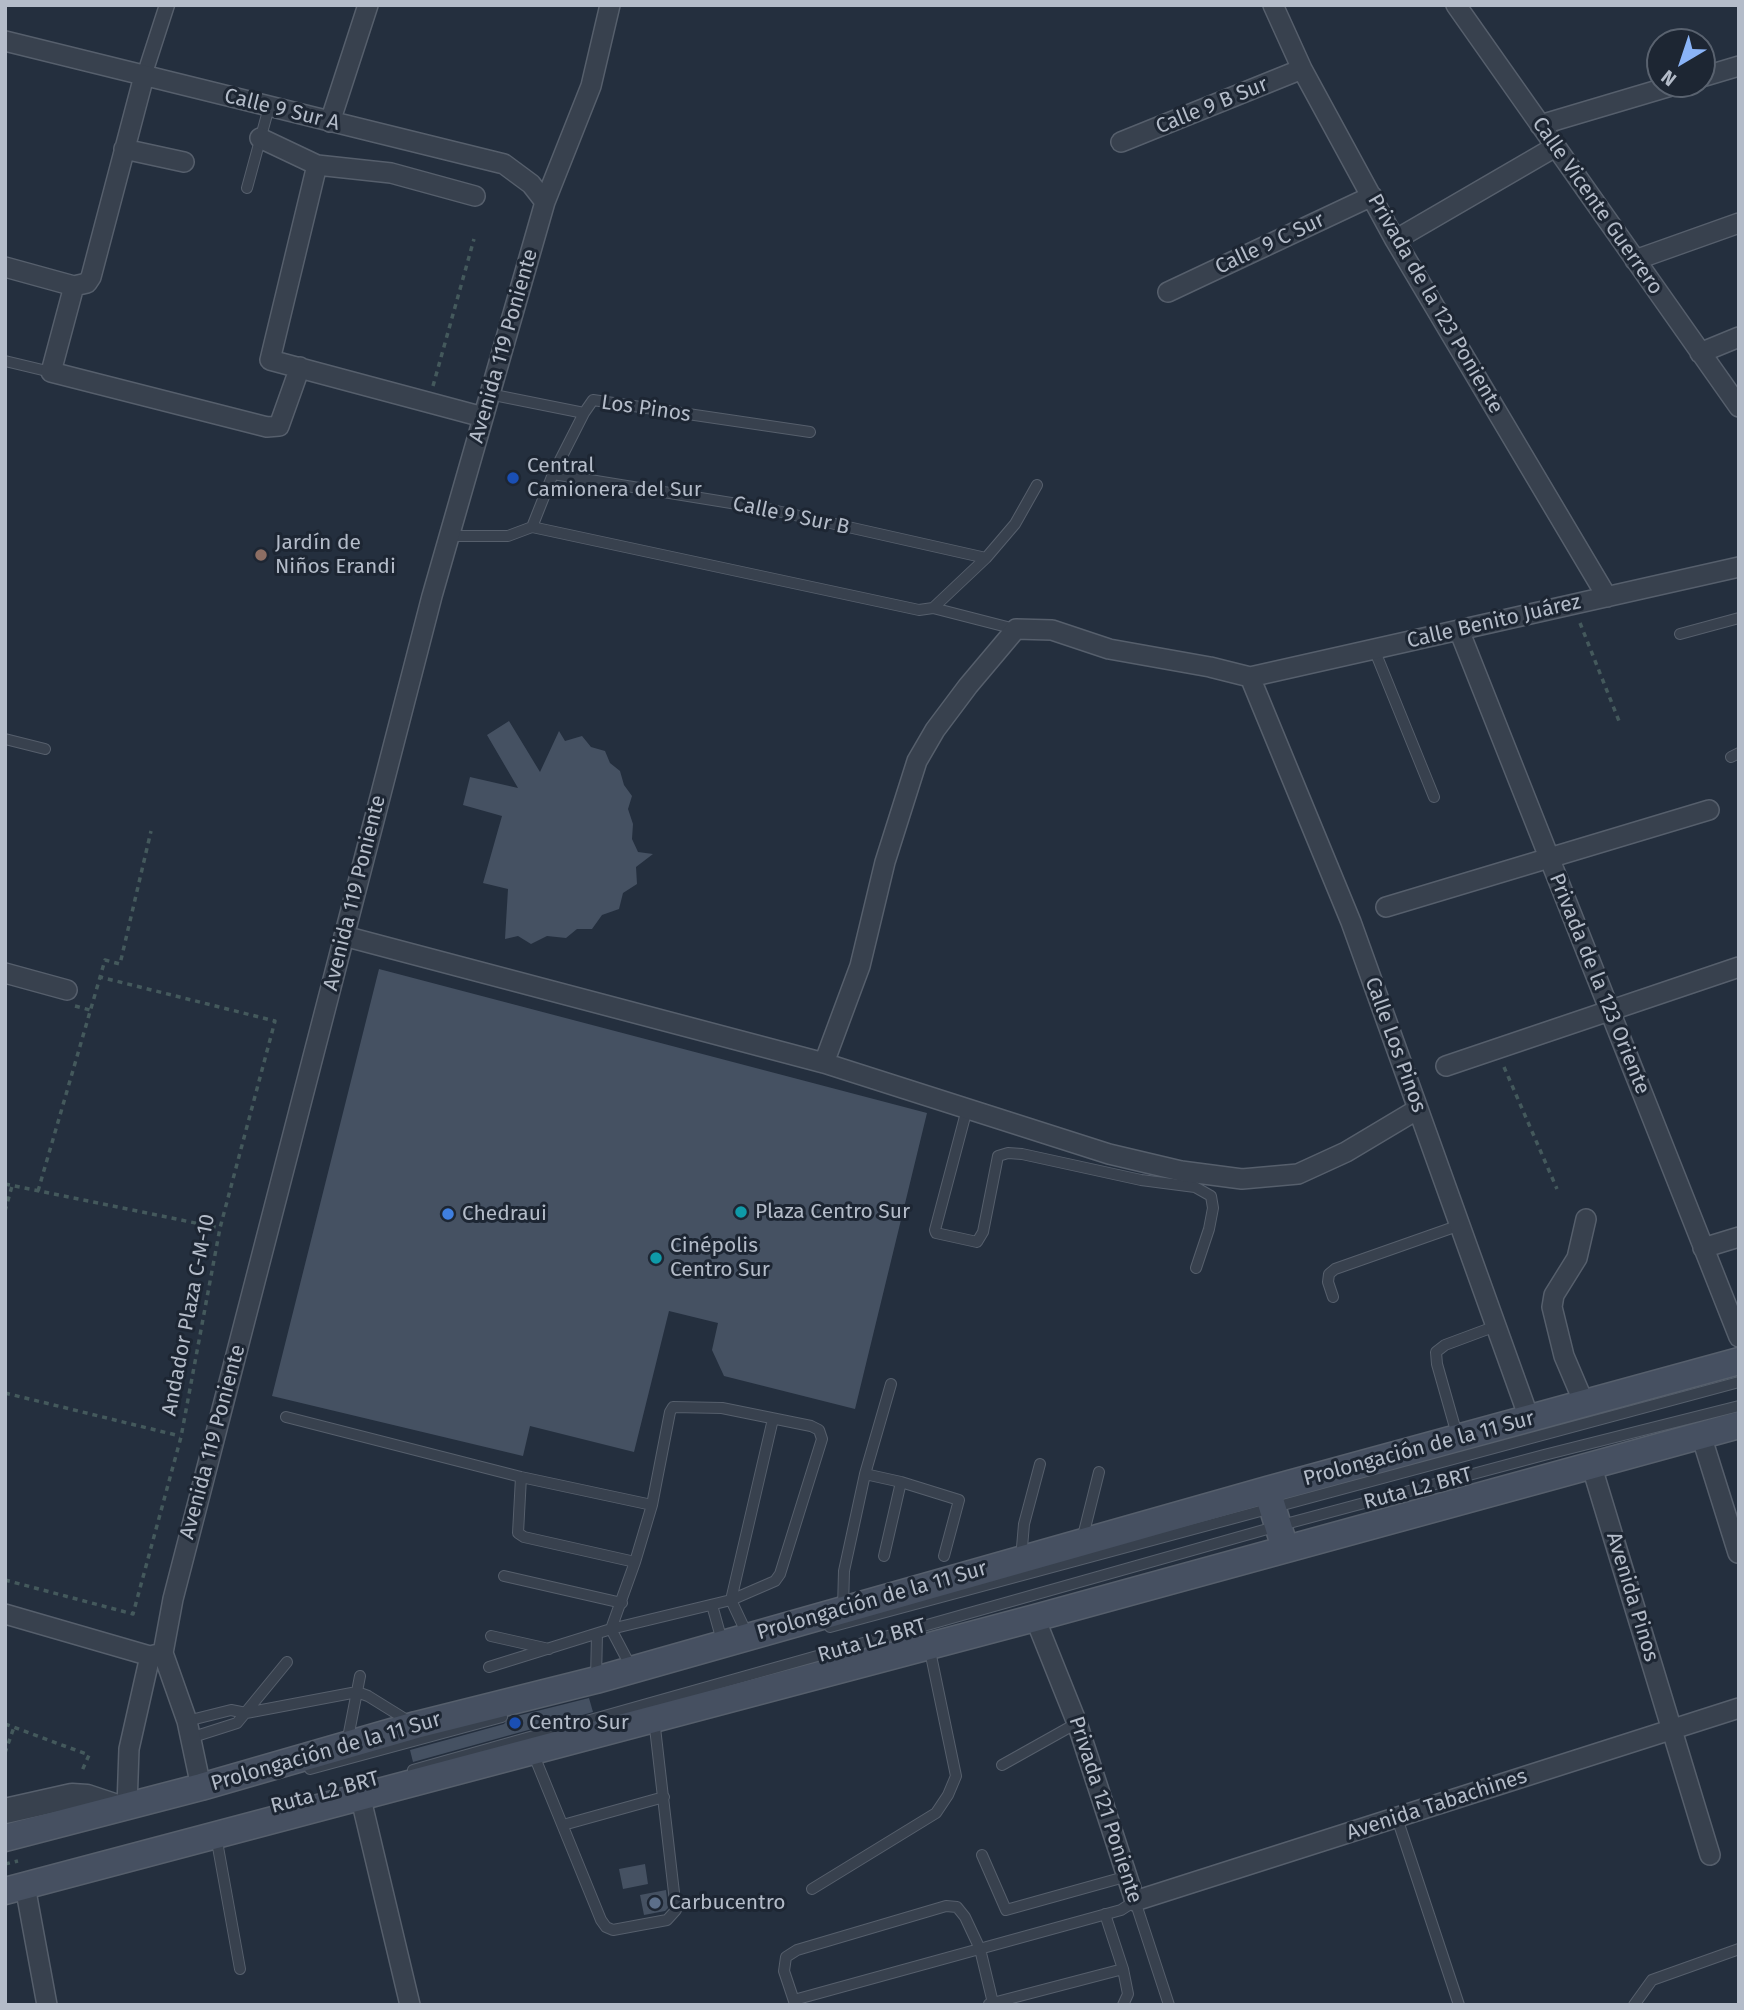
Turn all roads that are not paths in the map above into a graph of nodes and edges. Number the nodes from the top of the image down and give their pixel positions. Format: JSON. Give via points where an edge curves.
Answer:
{"nodes":[{"id":1,"x":167,"y":5,"type":"edge"},
{"id":2,"x":368,"y":5,"type":"edge"},
{"id":3,"x":610,"y":5,"type":"edge"},
{"id":4,"x":1273,"y":5,"type":"edge"},
{"id":5,"x":1455,"y":5,"type":"edge"},
{"id":6,"x":5,"y":41,"type":"edge"},
{"id":7,"x":1739,"y":66,"type":"edge"},
{"id":8,"x":1302,"y":69,"type":"junction"},
{"id":9,"x":1716,"y":73,"type":"edge"},
{"id":10,"x":144,"y":76,"type":"junction"},
{"id":11,"x":1646,"y":94,"type":"edge"},
{"id":12,"x":269,"y":107,"type":"junction"},
{"id":13,"x":330,"y":122,"type":"junction"},
{"id":14,"x":1540,"y":125,"type":"junction"},
{"id":15,"x":260,"y":138,"type":"junction"},
{"id":16,"x":1121,"y":142,"type":"dead end"},
{"id":17,"x":1555,"y":147,"type":"junction"},
{"id":18,"x":124,"y":149,"type":"junction"},
{"id":19,"x":184,"y":162,"type":"dead end"},
{"id":20,"x":317,"y":165,"type":"junction"},
{"id":21,"x":247,"y":188,"type":"dead end"},
{"id":22,"x":475,"y":196,"type":"dead end"},
{"id":23,"x":1372,"y":196,"type":"junction"},
{"id":24,"x":545,"y":202,"type":"junction"},
{"id":25,"x":1739,"y":223,"type":"edge"},
{"id":26,"x":1395,"y":240,"type":"junction"},
{"id":27,"x":1635,"y":260,"type":"junction"},
{"id":28,"x":5,"y":267,"type":"edge"},
{"id":29,"x":74,"y":286,"type":"junction"},
{"id":30,"x":1168,"y":292,"type":"dead end"},
{"id":31,"x":1739,"y":337,"type":"edge"},
{"id":32,"x":1700,"y":353,"type":"junction"},
{"id":33,"x":5,"y":361,"type":"edge"},
{"id":34,"x":300,"y":367,"type":"junction"},
{"id":35,"x":51,"y":372,"type":"junction"},
{"id":36,"x":1732,"y":385,"type":"edge"},
{"id":37,"x":489,"y":394,"type":"junction"},
{"id":38,"x":1739,"y":407,"type":"edge"},
{"id":39,"x":584,"y":413,"type":"junction"},
{"id":40,"x":483,"y":417,"type":"junction"},
{"id":41,"x":810,"y":432,"type":"dead end"},
{"id":42,"x":553,"y":474,"type":"junction"},
{"id":43,"x":1037,"y":485,"type":"dead end"},
{"id":44,"x":532,"y":527,"type":"junction"},
{"id":45,"x":449,"y":536,"type":"junction"},
{"id":46,"x":986,"y":558,"type":"junction"},
{"id":47,"x":1738,"y":568,"type":"edge"},
{"id":48,"x":1607,"y":597,"type":"junction"},
{"id":49,"x":933,"y":608,"type":"junction"},
{"id":50,"x":1739,"y":618,"type":"edge"},
{"id":51,"x":1016,"y":629,"type":"junction"},
{"id":52,"x":1459,"y":630,"type":"junction"},
{"id":53,"x":1680,"y":634,"type":"dead end"},
{"id":54,"x":1374,"y":649,"type":"junction"},
{"id":55,"x":1250,"y":677,"type":"junction"},
{"id":56,"x":5,"y":739,"type":"edge"},
{"id":57,"x":44,"y":749,"type":"dead end"},
{"id":58,"x":1434,"y":797,"type":"dead end"},
{"id":59,"x":1709,"y":810,"type":"dead end"},
{"id":60,"x":1548,"y":857,"type":"junction"},
{"id":61,"x":1386,"y":907,"type":"dead end"},
{"id":62,"x":344,"y":936,"type":"junction"},
{"id":63,"x":1739,"y":967,"type":"edge"},
{"id":64,"x":5,"y":973,"type":"edge"},
{"id":65,"x":67,"y":990,"type":"dead end"},
{"id":66,"x":1609,"y":1011,"type":"junction"},
{"id":67,"x":824,"y":1063,"type":"junction"},
{"id":68,"x":1446,"y":1066,"type":"dead end"},
{"id":69,"x":967,"y":1109,"type":"junction"},
{"id":70,"x":1418,"y":1109,"type":"junction"},
{"id":71,"x":1586,"y":1219,"type":"dead end"},
{"id":72,"x":1460,"y":1225,"type":"junction"},
{"id":73,"x":1739,"y":1237,"type":"edge"},
{"id":74,"x":1703,"y":1248,"type":"junction"},
{"id":75,"x":1196,"y":1268,"type":"dead end"},
{"id":76,"x":1334,"y":1297,"type":"dead end"},
{"id":77,"x":1496,"y":1326,"type":"junction"},
{"id":78,"x":1739,"y":1337,"type":"edge"},
{"id":79,"x":1739,"y":1361,"type":"edge"},
{"id":80,"x":1739,"y":1382,"type":"edge"},
{"id":81,"x":891,"y":1384,"type":"dead end"},
{"id":82,"x":1584,"y":1403,"type":"junction"},
{"id":83,"x":1739,"y":1406,"type":"edge"},
{"id":84,"x":286,"y":1417,"type":"dead end"},
{"id":85,"x":1529,"y":1418,"type":"junction"},
{"id":86,"x":773,"y":1419,"type":"junction"},
{"id":87,"x":1739,"y":1425,"type":"edge"},
{"id":88,"x":1701,"y":1435,"type":"junction"},
{"id":89,"x":1458,"y":1438,"type":"junction"},
{"id":90,"x":1040,"y":1464,"type":"dead end"},
{"id":91,"x":1591,"y":1464,"type":"junction"},
{"id":92,"x":1099,"y":1472,"type":"dead end"},
{"id":93,"x":865,"y":1474,"type":"junction"},
{"id":94,"x":521,"y":1477,"type":"junction"},
{"id":95,"x":901,"y":1482,"type":"junction"},
{"id":96,"x":652,"y":1505,"type":"junction"},
{"id":97,"x":1275,"y":1518,"type":"junction"},
{"id":98,"x":1081,"y":1543,"type":"junction"},
{"id":99,"x":1738,"y":1553,"type":"edge"},
{"id":100,"x":884,"y":1556,"type":"dead end"},
{"id":101,"x":944,"y":1556,"type":"dead end"},
{"id":102,"x":1021,"y":1560,"type":"junction"},
{"id":103,"x":635,"y":1562,"type":"junction"},
{"id":104,"x":504,"y":1576,"type":"dead end"},
{"id":105,"x":731,"y":1600,"type":"junction"},
{"id":106,"x":622,"y":1602,"type":"junction"},
{"id":107,"x":712,"y":1605,"type":"junction"},
{"id":108,"x":843,"y":1609,"type":"junction"},
{"id":109,"x":5,"y":1614,"type":"edge"},
{"id":110,"x":1035,"y":1618,"type":"junction"},
{"id":111,"x":611,"y":1629,"type":"junction"},
{"id":112,"x":818,"y":1631,"type":"dead end"},
{"id":113,"x":597,"y":1634,"type":"junction"},
{"id":114,"x":491,"y":1636,"type":"dead end"},
{"id":115,"x":736,"y":1641,"type":"junction"},
{"id":116,"x":929,"y":1646,"type":"junction"},
{"id":117,"x":550,"y":1649,"type":"junction"},
{"id":118,"x":156,"y":1655,"type":"junction"},
{"id":119,"x":287,"y":1662,"type":"dead end"},
{"id":120,"x":489,"y":1667,"type":"dead end"},
{"id":121,"x":638,"y":1674,"type":"junction"},
{"id":122,"x":360,"y":1676,"type":"dead end"},
{"id":123,"x":587,"y":1688,"type":"junction"},
{"id":124,"x":357,"y":1692,"type":"junction"},
{"id":125,"x":1739,"y":1708,"type":"edge"},
{"id":126,"x":246,"y":1713,"type":"junction"},
{"id":127,"x":510,"y":1715,"type":"dead end"},
{"id":128,"x":654,"y":1718,"type":"junction"},
{"id":129,"x":1077,"y":1723,"type":"junction"},
{"id":130,"x":416,"y":1725,"type":"junction"},
{"id":131,"x":1673,"y":1729,"type":"junction"},
{"id":132,"x":188,"y":1730,"type":"junction"},
{"id":133,"x":346,"y":1747,"type":"junction"},
{"id":134,"x":532,"y":1750,"type":"junction"},
{"id":135,"x":1002,"y":1765,"type":"dead end"},
{"id":136,"x":297,"y":1772,"type":"dead end"},
{"id":137,"x":398,"y":1774,"type":"dead end"},
{"id":138,"x":201,"y":1787,"type":"junction"},
{"id":139,"x":230,"y":1790,"type":"dead end"},
{"id":140,"x":360,"y":1795,"type":"junction"},
{"id":141,"x":664,"y":1797,"type":"junction"},
{"id":142,"x":123,"y":1807,"type":"junction"},
{"id":143,"x":5,"y":1811,"type":"edge"},
{"id":144,"x":1397,"y":1818,"type":"junction"},
{"id":145,"x":563,"y":1825,"type":"junction"},
{"id":146,"x":72,"y":1832,"type":"dead end"},
{"id":147,"x":215,"y":1834,"type":"junction"},
{"id":148,"x":5,"y":1838,"type":"edge"},
{"id":149,"x":982,"y":1855,"type":"dead end"},
{"id":150,"x":1710,"y":1855,"type":"dead end"},
{"id":151,"x":1129,"y":1876,"type":"junction"},
{"id":152,"x":15,"y":1888,"type":"edge"},
{"id":153,"x":812,"y":1889,"type":"dead end"},
{"id":154,"x":1135,"y":1901,"type":"junction"},
{"id":155,"x":1105,"y":1914,"type":"junction"},
{"id":156,"x":1739,"y":1948,"type":"edge"},
{"id":157,"x":980,"y":1949,"type":"junction"},
{"id":158,"x":240,"y":1969,"type":"dead end"},
{"id":159,"x":1123,"y":1969,"type":"junction"},
{"id":160,"x":795,"y":2003,"type":"edge"},
{"id":161,"x":990,"y":2004,"type":"edge"},
{"id":162,"x":47,"y":2005,"type":"edge"},
{"id":163,"x":410,"y":2005,"type":"edge"},
{"id":164,"x":1123,"y":2005,"type":"edge"},
{"id":165,"x":1170,"y":2005,"type":"edge"},
{"id":166,"x":1459,"y":2005,"type":"edge"},
{"id":167,"x":1634,"y":2005,"type":"edge"}],
"edges":[{"from":1,"to":10,"type":"street"},
{"from":2,"to":13,"type":"street"},
{"from":3,"to":24,"type":"street","name":"Avenida 119 Poniente","via":[[591,86]]},
{"from":4,"to":8,"type":"street","name":"Privada de la 123 Poniente"},
{"from":5,"to":14,"type":"street","name":"Calle Vicente Guerrero"},
{"from":6,"to":10,"type":"street","name":"Calle 9 Sur A"},
{"from":7,"to":9,"type":"street"},
{"from":8,"to":16,"type":"street","name":"Calle 9 B Sur"},
{"from":8,"to":23,"type":"street","name":"Privada de la 123 Poniente"},
{"from":10,"to":12,"type":"street","name":"Calle 9 Sur A"},
{"from":10,"to":18,"type":"street"},
{"from":11,"to":14,"type":"street"},
{"from":12,"to":13,"type":"street","name":"Calle 9 Sur A"},
{"from":12,"to":15,"type":"lane"},
{"from":13,"to":24,"type":"street","name":"Calle 9 Sur A","via":[[504,164],[531,184]]},
{"from":14,"to":17,"type":"street","name":"Calle Vicente Guerrero"},
{"from":15,"to":20,"type":"street"},
{"from":15,"to":21,"type":"lane"},
{"from":17,"to":26,"type":"street"},
{"from":17,"to":27,"type":"street","name":"Calle Vicente Guerrero"},
{"from":18,"to":19,"type":"street"},
{"from":18,"to":29,"type":"street","via":[[90,277],[87,283]]},
{"from":20,"to":22,"type":"street","via":[[391,173]]},
{"from":20,"to":34,"type":"street","via":[[270,360]]},
{"from":23,"to":26,"type":"street","name":"Privada de la 123 Poniente"},
{"from":23,"to":30,"type":"street","name":"Calle 9 C Sur"},
{"from":24,"to":37,"type":"street","name":"Avenida 119 Poniente"},
{"from":25,"to":27,"type":"street"},
{"from":26,"to":48,"type":"street","name":"Privada de la 123 Poniente"},
{"from":27,"to":32,"type":"street","name":"Calle Vicente Guerrero"},
{"from":28,"to":29,"type":"street"},
{"from":29,"to":35,"type":"street"},
{"from":31,"to":32,"type":"street"},
{"from":32,"to":36,"type":"street","name":"Calle Vicente Guerrero"},
{"from":33,"to":35,"type":"lane"},
{"from":34,"to":35,"type":"street","via":[[279,426],[267,427]]},
{"from":34,"to":40,"type":"street"},
{"from":36,"to":38,"type":"street","name":"Calle Vicente Guerrero"},
{"from":37,"to":39,"type":"lane","name":"Los Pinos"},
{"from":37,"to":40,"type":"street","name":"Avenida 119 Poniente"},
{"from":39,"to":41,"type":"lane","name":"Los Pinos","via":[[593,400]]},
{"from":39,"to":42,"type":"lane"},
{"from":40,"to":45,"type":"street","name":"Avenida 119 Poniente"},
{"from":42,"to":44,"type":"lane"},
{"from":42,"to":46,"type":"lane","name":"Calle 9 Sur B","via":[[768,509]]},
{"from":43,"to":46,"type":"lane","via":[[1015,524]]},
{"from":44,"to":45,"type":"lane","via":[[508,536]]},
{"from":44,"to":49,"type":"lane","via":[[919,610]]},
{"from":45,"to":62,"type":"street","name":"Avenida 119 Poniente"},
{"from":46,"to":49,"type":"lane"},
{"from":47,"to":48,"type":"street","name":"Calle Benito Juárez"},
{"from":48,"to":52,"type":"street","name":"Calle Benito Juárez"},
{"from":49,"to":51,"type":"lane"},
{"from":50,"to":53,"type":"lane"},
{"from":51,"to":55,"type":"street","via":[[1052,630],[1109,649]]},
{"from":51,"to":67,"type":"street","via":[[968,685],[917,761],[885,862],[860,966]]},
{"from":52,"to":54,"type":"street","name":"Calle Benito Juárez"},
{"from":52,"to":60,"type":"street","name":"Privada de la 123 Oriente"},
{"from":54,"to":55,"type":"street","name":"Calle Benito Juárez"},
{"from":54,"to":58,"type":"lane"},
{"from":55,"to":70,"type":"street","name":"Calle Los Pinos","via":[[1351,922]]},
{"from":56,"to":57,"type":"lane"},
{"from":59,"to":60,"type":"street"},
{"from":60,"to":61,"type":"street"},
{"from":60,"to":66,"type":"street","name":"Privada de la 123 Oriente"},
{"from":62,"to":67,"type":"street"},
{"from":62,"to":118,"type":"street","name":"Avenida 119 Poniente"},
{"from":63,"to":66,"type":"street"},
{"from":64,"to":65,"type":"street"},
{"from":66,"to":68,"type":"street"},
{"from":66,"to":74,"type":"street","name":"Privada de la 123 Oriente"},
{"from":67,"to":69,"type":"street"},
{"from":69,"to":70,"type":"street","via":[[1109,1154],[1242,1179],[1298,1174],[1346,1152]]},
{"from":69,"to":75,"type":"lane","via":[[936,1233],[977,1241],[983,1232],[998,1156],[1022,1154],[1195,1187],[1211,1196],[1209,1229]]},
{"from":70,"to":72,"type":"street","name":"Calle Los Pinos"},
{"from":71,"to":82,"type":"street","via":[[1577,1258],[1554,1295],[1552,1307],[1564,1356]]},
{"from":72,"to":76,"type":"lane","via":[[1335,1269],[1328,1282]]},
{"from":72,"to":77,"type":"street","name":"Calle Los Pinos"},
{"from":73,"to":74,"type":"street"},
{"from":74,"to":78,"type":"street","name":"Privada de la 123 Oriente"},
{"from":77,"to":85,"type":"street","name":"Calle Los Pinos"},
{"from":77,"to":89,"type":"lane","via":[[1436,1352]]},
{"from":79,"to":82,"type":"main road","name":"Prolongación de la 11 Sur"},
{"from":80,"to":97,"type":"lane","name":"Ruta L2 BRT"},
{"from":81,"to":93,"type":"lane"},
{"from":82,"to":85,"type":"main road","name":"Prolongación de la 11 Sur"},
{"from":83,"to":97,"type":"lane","name":"Ruta L2 BRT"},
{"from":84,"to":94,"type":"lane"},
{"from":85,"to":89,"type":"main road","name":"Prolongación de la 11 Sur"},
{"from":86,"to":96,"type":"lane","via":[[722,1408],[673,1407]]},
{"from":86,"to":105,"type":"lane"},
{"from":86,"to":105,"type":"lane","via":[[811,1426],[822,1439],[780,1574],[775,1581]]},
{"from":87,"to":88,"type":"main road","name":"Prolongación de la 11 Sur"},
{"from":88,"to":91,"type":"main road","name":"Prolongación de la 11 Sur"},
{"from":88,"to":99,"type":"street"},
{"from":89,"to":97,"type":"main road","name":"Prolongación de la 11 Sur"},
{"from":90,"to":102,"type":"lane","via":[[1024,1524]]},
{"from":91,"to":97,"type":"main road","name":"Prolongación de la 11 Sur"},
{"from":91,"to":131,"type":"street","name":"Avenida Pinos"},
{"from":92,"to":98,"type":"lane"},
{"from":93,"to":95,"type":"lane"},
{"from":93,"to":108,"type":"lane","via":[[845,1571]]},
{"from":94,"to":96,"type":"lane"},
{"from":94,"to":103,"type":"lane","via":[[518,1532],[524,1537]]},
{"from":95,"to":100,"type":"lane"},
{"from":95,"to":101,"type":"lane","via":[[959,1500]]},
{"from":96,"to":103,"type":"lane"},
{"from":97,"to":98,"type":"main road","name":"Prolongación de la 11 Sur"},
{"from":97,"to":110,"type":"main road","name":"Prolongación de la 11 Sur"},
{"from":97,"to":112,"type":"lane","name":"Ruta L2 BRT"},
{"from":97,"to":137,"type":"lane","name":"Ruta L2 BRT"},
{"from":98,"to":102,"type":"main road","name":"Prolongación de la 11 Sur"},
{"from":102,"to":108,"type":"main road","name":"Prolongación de la 11 Sur"},
{"from":103,"to":106,"type":"lane"},
{"from":104,"to":106,"type":"lane"},
{"from":105,"to":107,"type":"lane"},
{"from":105,"to":115,"type":"lane"},
{"from":106,"to":111,"type":"lane"},
{"from":107,"to":111,"type":"lane"},
{"from":107,"to":115,"type":"lane"},
{"from":108,"to":115,"type":"main road","name":"Prolongación de la 11 Sur"},
{"from":109,"to":118,"type":"street"},
{"from":110,"to":116,"type":"main road","name":"Prolongación de la 11 Sur"},
{"from":110,"to":129,"type":"street","name":"Privada 121 Poniente"},
{"from":111,"to":113,"type":"lane"},
{"from":111,"to":121,"type":"lane"},
{"from":113,"to":117,"type":"lane"},
{"from":113,"to":123,"type":"lane"},
{"from":114,"to":117,"type":"lane"},
{"from":115,"to":121,"type":"main road","name":"Prolongación de la 11 Sur"},
{"from":116,"to":128,"type":"main road","name":"Prolongación de la 11 Sur"},
{"from":116,"to":153,"type":"lane","via":[[956,1776],[948,1795],[936,1813]]},
{"from":117,"to":120,"type":"lane"},
{"from":118,"to":132,"type":"street","name":"Avenida 119 Poniente"},
{"from":118,"to":142,"type":"street","via":[[129,1749]]},
{"from":119,"to":126,"type":"lane"},
{"from":121,"to":123,"type":"main road","name":"Prolongación de la 11 Sur"},
{"from":122,"to":124,"type":"lane"},
{"from":123,"to":130,"type":"main road","name":"Prolongación de la 11 Sur"},
{"from":124,"to":126,"type":"lane"},
{"from":124,"to":130,"type":"lane"},
{"from":124,"to":133,"type":"lane"},
{"from":125,"to":131,"type":"street","name":"Avenida Tabachines"},
{"from":126,"to":132,"type":"lane","via":[[231,1710]]},
{"from":126,"to":132,"type":"lane","via":[[237,1723]]},
{"from":127,"to":136,"type":"lane","name":"Ruta L2 BRT"},
{"from":128,"to":134,"type":"main road","name":"Prolongación de la 11 Sur"},
{"from":128,"to":141,"type":"lane"},
{"from":129,"to":135,"type":"lane"},
{"from":129,"to":151,"type":"street","name":"Privada 121 Poniente"},
{"from":130,"to":133,"type":"main road","name":"Prolongación de la 11 Sur"},
{"from":131,"to":144,"type":"street","name":"Avenida Tabachines"},
{"from":131,"to":150,"type":"street","name":"Avenida Pinos"},
{"from":132,"to":138,"type":"street","name":"Avenida 119 Poniente"},
{"from":133,"to":138,"type":"main road","name":"Prolongación de la 11 Sur"},
{"from":134,"to":140,"type":"main road","name":"Prolongación de la 11 Sur"},
{"from":134,"to":145,"type":"lane"},
{"from":138,"to":142,"type":"main road","name":"Prolongación de la 11 Sur"},
{"from":139,"to":146,"type":"lane"},
{"from":140,"to":147,"type":"main road","name":"Prolongación de la 11 Sur"},
{"from":140,"to":163,"type":"street"},
{"from":141,"to":145,"type":"lane"},
{"from":141,"to":145,"type":"lane","via":[[676,1910],[667,1920],[613,1930],[606,1927]]},
{"from":142,"to":143,"type":"street","via":[[72,1796]]},
{"from":142,"to":148,"type":"main road","name":"Prolongación de la 11 Sur"},
{"from":144,"to":154,"type":"street","name":"Avenida Tabachines"},
{"from":144,"to":166,"type":"lane"},
{"from":147,"to":152,"type":"main road","name":"Prolongación de la 11 Sur"},
{"from":147,"to":158,"type":"lane"},
{"from":149,"to":151,"type":"lane","via":[[1006,1910]]},
{"from":151,"to":154,"type":"street","name":"Privada 121 Poniente"},
{"from":152,"to":162,"type":"street"},
{"from":154,"to":155,"type":"lane"},
{"from":154,"to":165,"type":"lane","name":"Privada 121 Poniente"},
{"from":155,"to":157,"type":"lane"},
{"from":155,"to":159,"type":"lane"},
{"from":156,"to":167,"type":"lane","via":[[1652,1980]]},
{"from":157,"to":160,"type":"lane"},
{"from":157,"to":160,"type":"lane","via":[[965,1917],[957,1907],[946,1906],[786,1957],[784,1971]]},
{"from":157,"to":161,"type":"lane"},
{"from":159,"to":161,"type":"lane"},
{"from":159,"to":164,"type":"lane","via":[[1128,1994]]}]}
